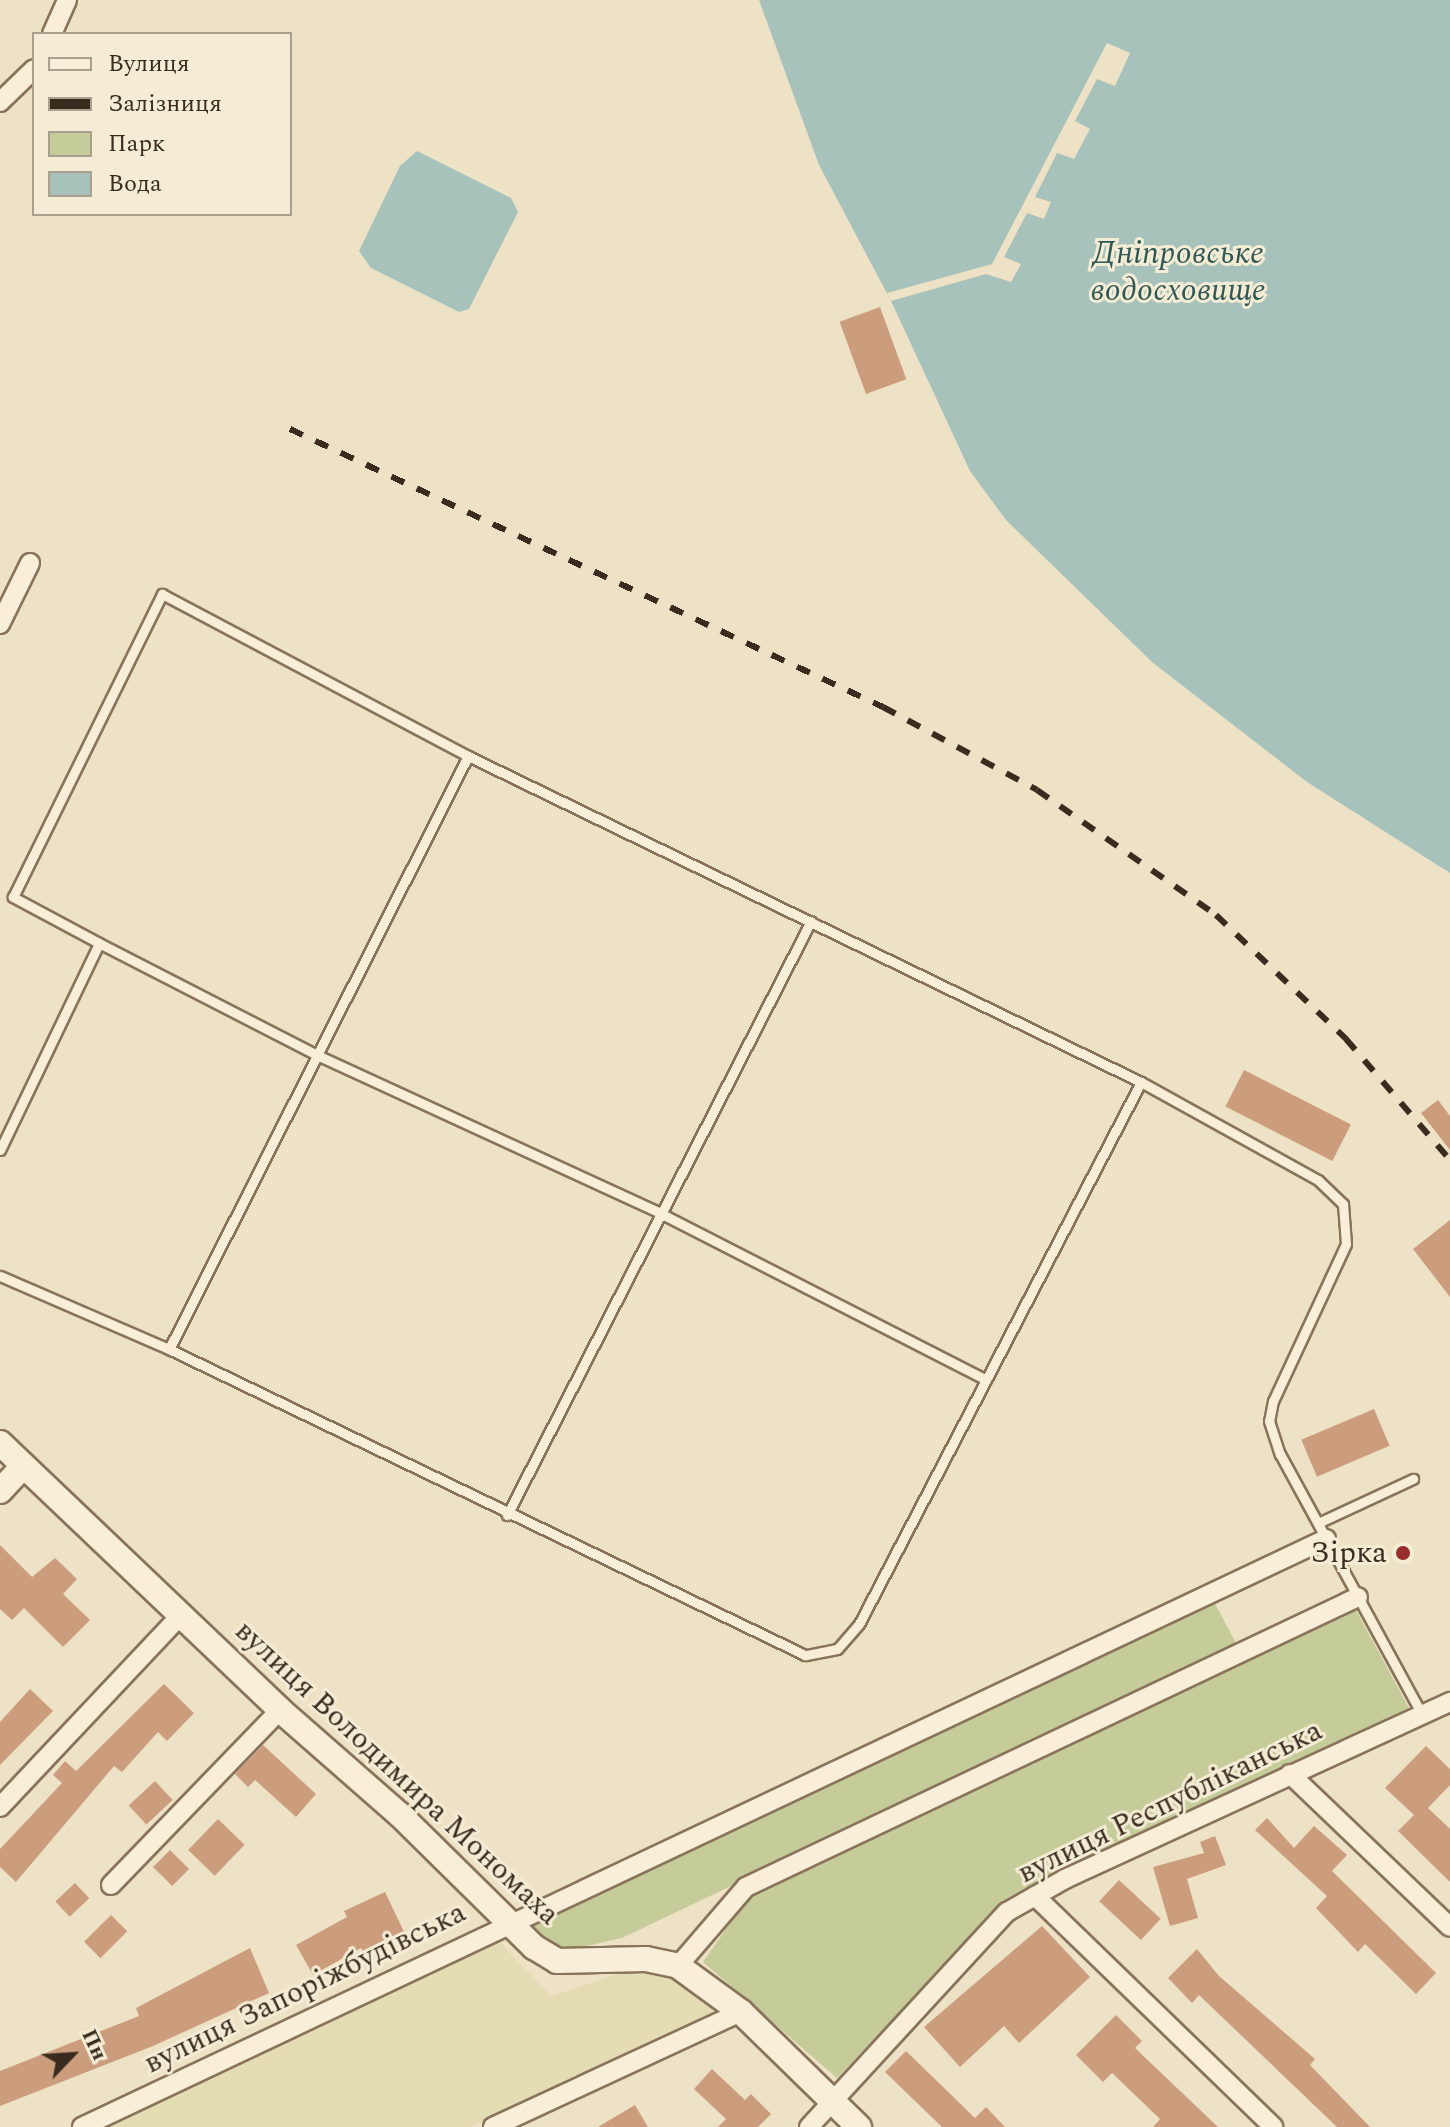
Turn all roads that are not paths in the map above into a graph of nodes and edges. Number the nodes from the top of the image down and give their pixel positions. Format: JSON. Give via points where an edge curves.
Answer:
{"nodes":[{"id":1,"x":67,"y":0,"type":"edge"},
{"id":2,"x":53,"y":32,"type":"edge"},
{"id":3,"x":32,"y":71,"type":"edge"},
{"id":4,"x":0,"y":102,"type":"edge"},
{"id":5,"x":30,"y":563,"type":"dead end"},
{"id":6,"x":0,"y":624,"type":"edge"},
{"id":7,"x":468,"y":756,"type":"junction"},
{"id":8,"x":811,"y":921,"type":"junction"},
{"id":9,"x":99,"y":943,"type":"junction"},
{"id":10,"x":317,"y":1055,"type":"junction"},
{"id":11,"x":1141,"y":1082,"type":"junction"},
{"id":12,"x":0,"y":1150,"type":"edge"},
{"id":13,"x":662,"y":1214,"type":"junction"},
{"id":14,"x":0,"y":1276,"type":"edge"},
{"id":15,"x":169,"y":1349,"type":"junction"},
{"id":16,"x":986,"y":1380,"type":"junction"},
{"id":17,"x":0,"y":1443,"type":"edge"},
{"id":18,"x":23,"y":1466,"type":"junction"},
{"id":19,"x":1413,"y":1479,"type":"dead end"},
{"id":20,"x":0,"y":1491,"type":"edge"},
{"id":21,"x":507,"y":1515,"type":"junction"},
{"id":22,"x":1322,"y":1531,"type":"junction"},
{"id":23,"x":1358,"y":1597,"type":"junction"},
{"id":24,"x":181,"y":1615,"type":"junction"},
{"id":25,"x":280,"y":1710,"type":"junction"},
{"id":26,"x":1440,"y":1711,"type":"edge"},
{"id":27,"x":1290,"y":1774,"type":"junction"},
{"id":28,"x":0,"y":1807,"type":"edge"},
{"id":29,"x":111,"y":1885,"type":"dead end"},
{"id":30,"x":1035,"y":1896,"type":"junction"},
{"id":31,"x":508,"y":1921,"type":"junction"},
{"id":32,"x":1450,"y":1927,"type":"edge"},
{"id":33,"x":678,"y":1966,"type":"junction"},
{"id":34,"x":741,"y":2012,"type":"junction"},
{"id":35,"x":832,"y":2102,"type":"junction"},
{"id":36,"x":82,"y":2127,"type":"edge"},
{"id":37,"x":493,"y":2127,"type":"edge"},
{"id":38,"x":809,"y":2127,"type":"edge"},
{"id":39,"x":859,"y":2127,"type":"edge"},
{"id":40,"x":1273,"y":2127,"type":"edge"}],
"edges":[{"from":1,"to":2,"type":"street"},
{"from":3,"to":4,"type":"street"},
{"from":5,"to":6,"type":"street"},
{"from":7,"to":8,"type":"lane"},
{"from":7,"to":9,"type":"lane","via":[[162,594],[13,897]]},
{"from":7,"to":10,"type":"lane"},
{"from":8,"to":11,"type":"lane"},
{"from":8,"to":13,"type":"lane"},
{"from":9,"to":10,"type":"lane"},
{"from":9,"to":12,"type":"lane"},
{"from":10,"to":13,"type":"lane"},
{"from":10,"to":15,"type":"lane"},
{"from":11,"to":16,"type":"lane"},
{"from":11,"to":22,"type":"lane","via":[[1318,1180],[1343,1204],[1346,1244],[1273,1401],[1269,1421],[1280,1454]]},
{"from":13,"to":16,"type":"lane"},
{"from":13,"to":21,"type":"lane"},
{"from":14,"to":15,"type":"lane"},
{"from":15,"to":21,"type":"lane"},
{"from":16,"to":21,"type":"lane","via":[[859,1624],[837,1649],[805,1655]]},
{"from":17,"to":18,"type":"street","name":"вулиця Володимира Мономаха"},
{"from":18,"to":20,"type":"street"},
{"from":18,"to":24,"type":"street","name":"вулиця Володимира Мономаха"},
{"from":19,"to":22,"type":"lane"},
{"from":22,"to":23,"type":"lane"},
{"from":22,"to":31,"type":"street","name":"вулиця Запоріжбудівська"},
{"from":23,"to":26,"type":"lane"},
{"from":23,"to":33,"type":"street","via":[[746,1887]]},
{"from":24,"to":25,"type":"street","name":"вулиця Володимира Мономаха"},
{"from":24,"to":28,"type":"street"},
{"from":25,"to":29,"type":"street"},
{"from":25,"to":31,"type":"street","name":"вулиця Володимира Мономаха","via":[[399,1814]]},
{"from":26,"to":27,"type":"street","name":"вулиця Республіканська"},
{"from":27,"to":30,"type":"street","name":"вулиця Республіканська"},
{"from":27,"to":32,"type":"street"},
{"from":30,"to":35,"type":"street","name":"вулиця Республіканська","via":[[1007,1912]]},
{"from":30,"to":40,"type":"street"},
{"from":31,"to":33,"type":"street","name":"вулиця Володимира Мономаха","via":[[557,1961],[646,1959]]},
{"from":31,"to":36,"type":"street","name":"вулиця Запоріжбудівська"},
{"from":33,"to":34,"type":"street","name":"вулиця Володимира Мономаха"},
{"from":34,"to":35,"type":"street","name":"вулиця Володимира Мономаха"},
{"from":34,"to":37,"type":"street"},
{"from":35,"to":38,"type":"street","name":"вулиця Республіканська"},
{"from":35,"to":39,"type":"street","name":"вулиця Володимира Мономаха"}]}
